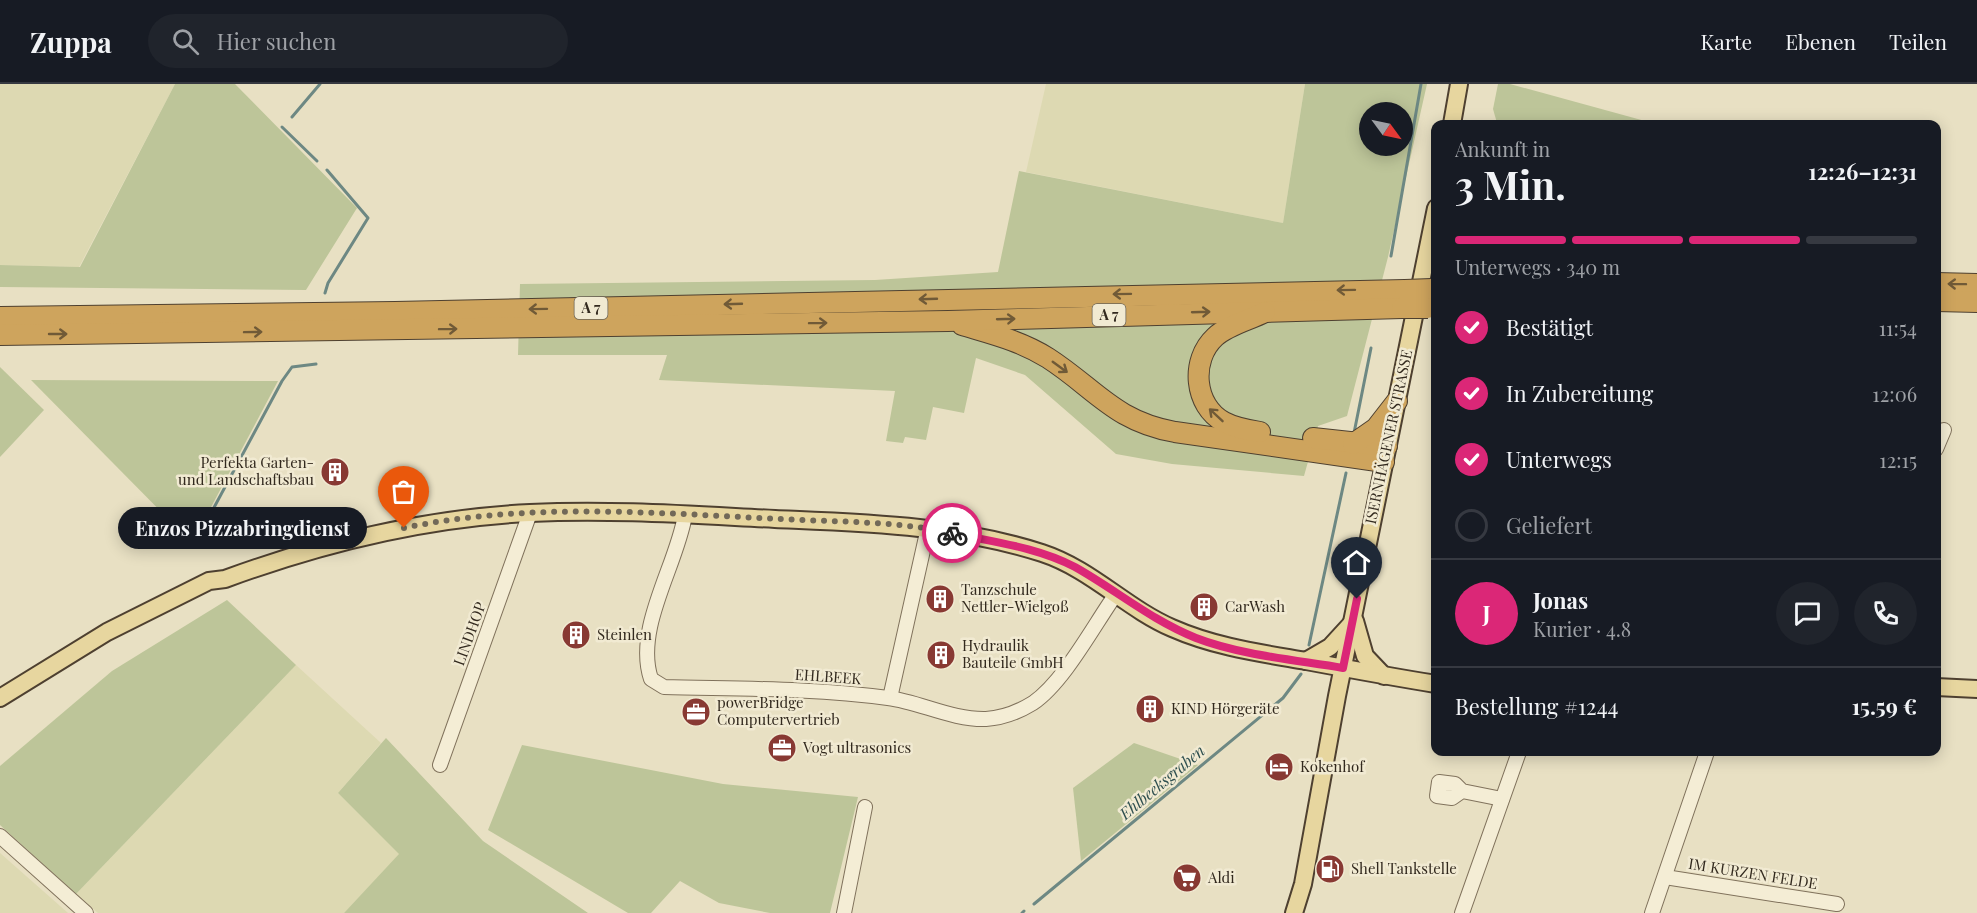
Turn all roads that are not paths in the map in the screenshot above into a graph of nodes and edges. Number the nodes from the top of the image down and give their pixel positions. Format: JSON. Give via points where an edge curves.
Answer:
{"nodes":[{"id":1,"x":1459,"y":84,"type":"edge"},
{"id":2,"x":1453,"y":120,"type":"edge"},
{"id":3,"x":1431,"y":233,"type":"edge"},
{"id":4,"x":1941,"y":284,"type":"edge"},
{"id":5,"x":1977,"y":284,"type":"edge"},
{"id":6,"x":1431,"y":298,"type":"edge"},
{"id":7,"x":1403,"y":299,"type":"junction"},
{"id":8,"x":1941,"y":301,"type":"edge"},
{"id":9,"x":1977,"y":302,"type":"edge"},
{"id":10,"x":1270,"y":310,"type":"junction"},
{"id":11,"x":0,"y":316,"type":"edge"},
{"id":12,"x":948,"y":321,"type":"junction"},
{"id":13,"x":0,"y":335,"type":"edge"},
{"id":14,"x":1397,"y":401,"type":"junction"},
{"id":15,"x":1944,"y":430,"type":"dead end"},
{"id":16,"x":1941,"y":437,"type":"edge"},
{"id":17,"x":1353,"y":444,"type":"junction"},
{"id":18,"x":1386,"y":454,"type":"junction"},
{"id":19,"x":530,"y":513,"type":"junction"},
{"id":20,"x":685,"y":515,"type":"junction"},
{"id":21,"x":928,"y":528,"type":"junction"},
{"id":22,"x":1116,"y":594,"type":"junction"},
{"id":23,"x":1353,"y":619,"type":"junction"},
{"id":24,"x":1306,"y":661,"type":"junction"},
{"id":25,"x":1343,"y":668,"type":"junction"},
{"id":26,"x":1384,"y":676,"type":"junction"},
{"id":27,"x":1431,"y":683,"type":"edge"},
{"id":28,"x":1941,"y":687,"type":"edge"},
{"id":29,"x":1977,"y":689,"type":"edge"},
{"id":30,"x":0,"y":698,"type":"edge"},
{"id":31,"x":890,"y":698,"type":"junction"},
{"id":32,"x":1518,"y":756,"type":"edge"},
{"id":33,"x":1706,"y":756,"type":"edge"},
{"id":34,"x":440,"y":765,"type":"dead end"},
{"id":35,"x":1462,"y":791,"type":"dead end"},
{"id":36,"x":1502,"y":799,"type":"junction"},
{"id":37,"x":866,"y":807,"type":"dead end"},
{"id":38,"x":0,"y":836,"type":"edge"},
{"id":39,"x":1665,"y":878,"type":"junction"},
{"id":40,"x":1837,"y":904,"type":"dead end"},
{"id":41,"x":86,"y":913,"type":"edge"},
{"id":42,"x":844,"y":913,"type":"edge"},
{"id":43,"x":1294,"y":913,"type":"edge"},
{"id":44,"x":1462,"y":913,"type":"edge"},
{"id":45,"x":1652,"y":913,"type":"edge"}],
"edges":[{"from":1,"to":2,"type":"main road"},
{"from":3,"to":14,"type":"main road","name":"ISERNHÄGENER STRASSE"},
{"from":5,"to":4,"type":"highway","one_way":true},
{"from":6,"to":7,"type":"highway","number":"A 7","bridge":true},
{"from":7,"to":10,"type":"highway","number":"A 7"},
{"from":7,"to":11,"type":"highway","number":"A 7","one_way":true},
{"from":8,"to":9,"type":"highway"},
{"from":12,"to":10,"type":"highway","number":"A 7","one_way":true},
{"from":17,"to":10,"type":"highway","one_way":true,"via":[[1235,427],[1206,405],[1198,373],[1207,348],[1227,329]]},
{"from":13,"to":12,"type":"highway","number":"A 7","one_way":true},
{"from":12,"to":18,"type":"highway","one_way":true,"via":[[1031,349],[1117,411],[1145,425],[1175,432]]},
{"from":14,"to":17,"type":"highway","via":[[1376,428]]},
{"from":14,"to":18,"type":"main road","name":"ISERNHÄGENER STRASSE"},
{"from":15,"to":16,"type":"street"},
{"from":17,"to":18,"type":"highway"},
{"from":18,"to":23,"type":"main road","name":"ISERNHÄGENER STRASSE"},
{"from":19,"to":20,"type":"main road"},
{"from":19,"to":30,"type":"main road","via":[[417,525],[322,547],[225,579],[195,596],[183,596],[107,632]]},
{"from":19,"to":34,"type":"street","name":"LINDHOP"},
{"from":20,"to":21,"type":"main road"},
{"from":20,"to":31,"type":"street","name":"EHLBEEK","via":[[654,611],[647,656],[651,679],[664,687]]},
{"from":21,"to":22,"type":"main road","via":[[1039,552],[1074,567]]},
{"from":21,"to":31,"type":"street"},
{"from":22,"to":24,"type":"main road","via":[[1160,622],[1198,639]]},
{"from":22,"to":31,"type":"street","name":"EHLBEEK","via":[[1053,685],[1013,713],[985,719],[968,717]]},
{"from":23,"to":24,"type":"main road","via":[[1330,647]]},
{"from":23,"to":25,"type":"main road","name":"ISERNHÄGENER STRASSE"},
{"from":23,"to":26,"type":"main road","via":[[1365,656]]},
{"from":24,"to":25,"type":"main road"},
{"from":25,"to":26,"type":"main road"},
{"from":25,"to":43,"type":"main road","name":"ISERNHÄGENER STRASSE","via":[[1303,884]]},
{"from":26,"to":27,"type":"main road"},
{"from":28,"to":29,"type":"main road"},
{"from":32,"to":36,"type":"street"},
{"from":33,"to":39,"type":"street","name":"IM KURZEN FELDE"},
{"from":35,"to":36,"type":"street"},
{"from":36,"to":44,"type":"street"},
{"from":37,"to":42,"type":"street"},
{"from":38,"to":41,"type":"street"},
{"from":39,"to":40,"type":"street","name":"IM KURZEN FELDE"},
{"from":39,"to":45,"type":"street","name":"IM KURZEN FELDE"}]}
